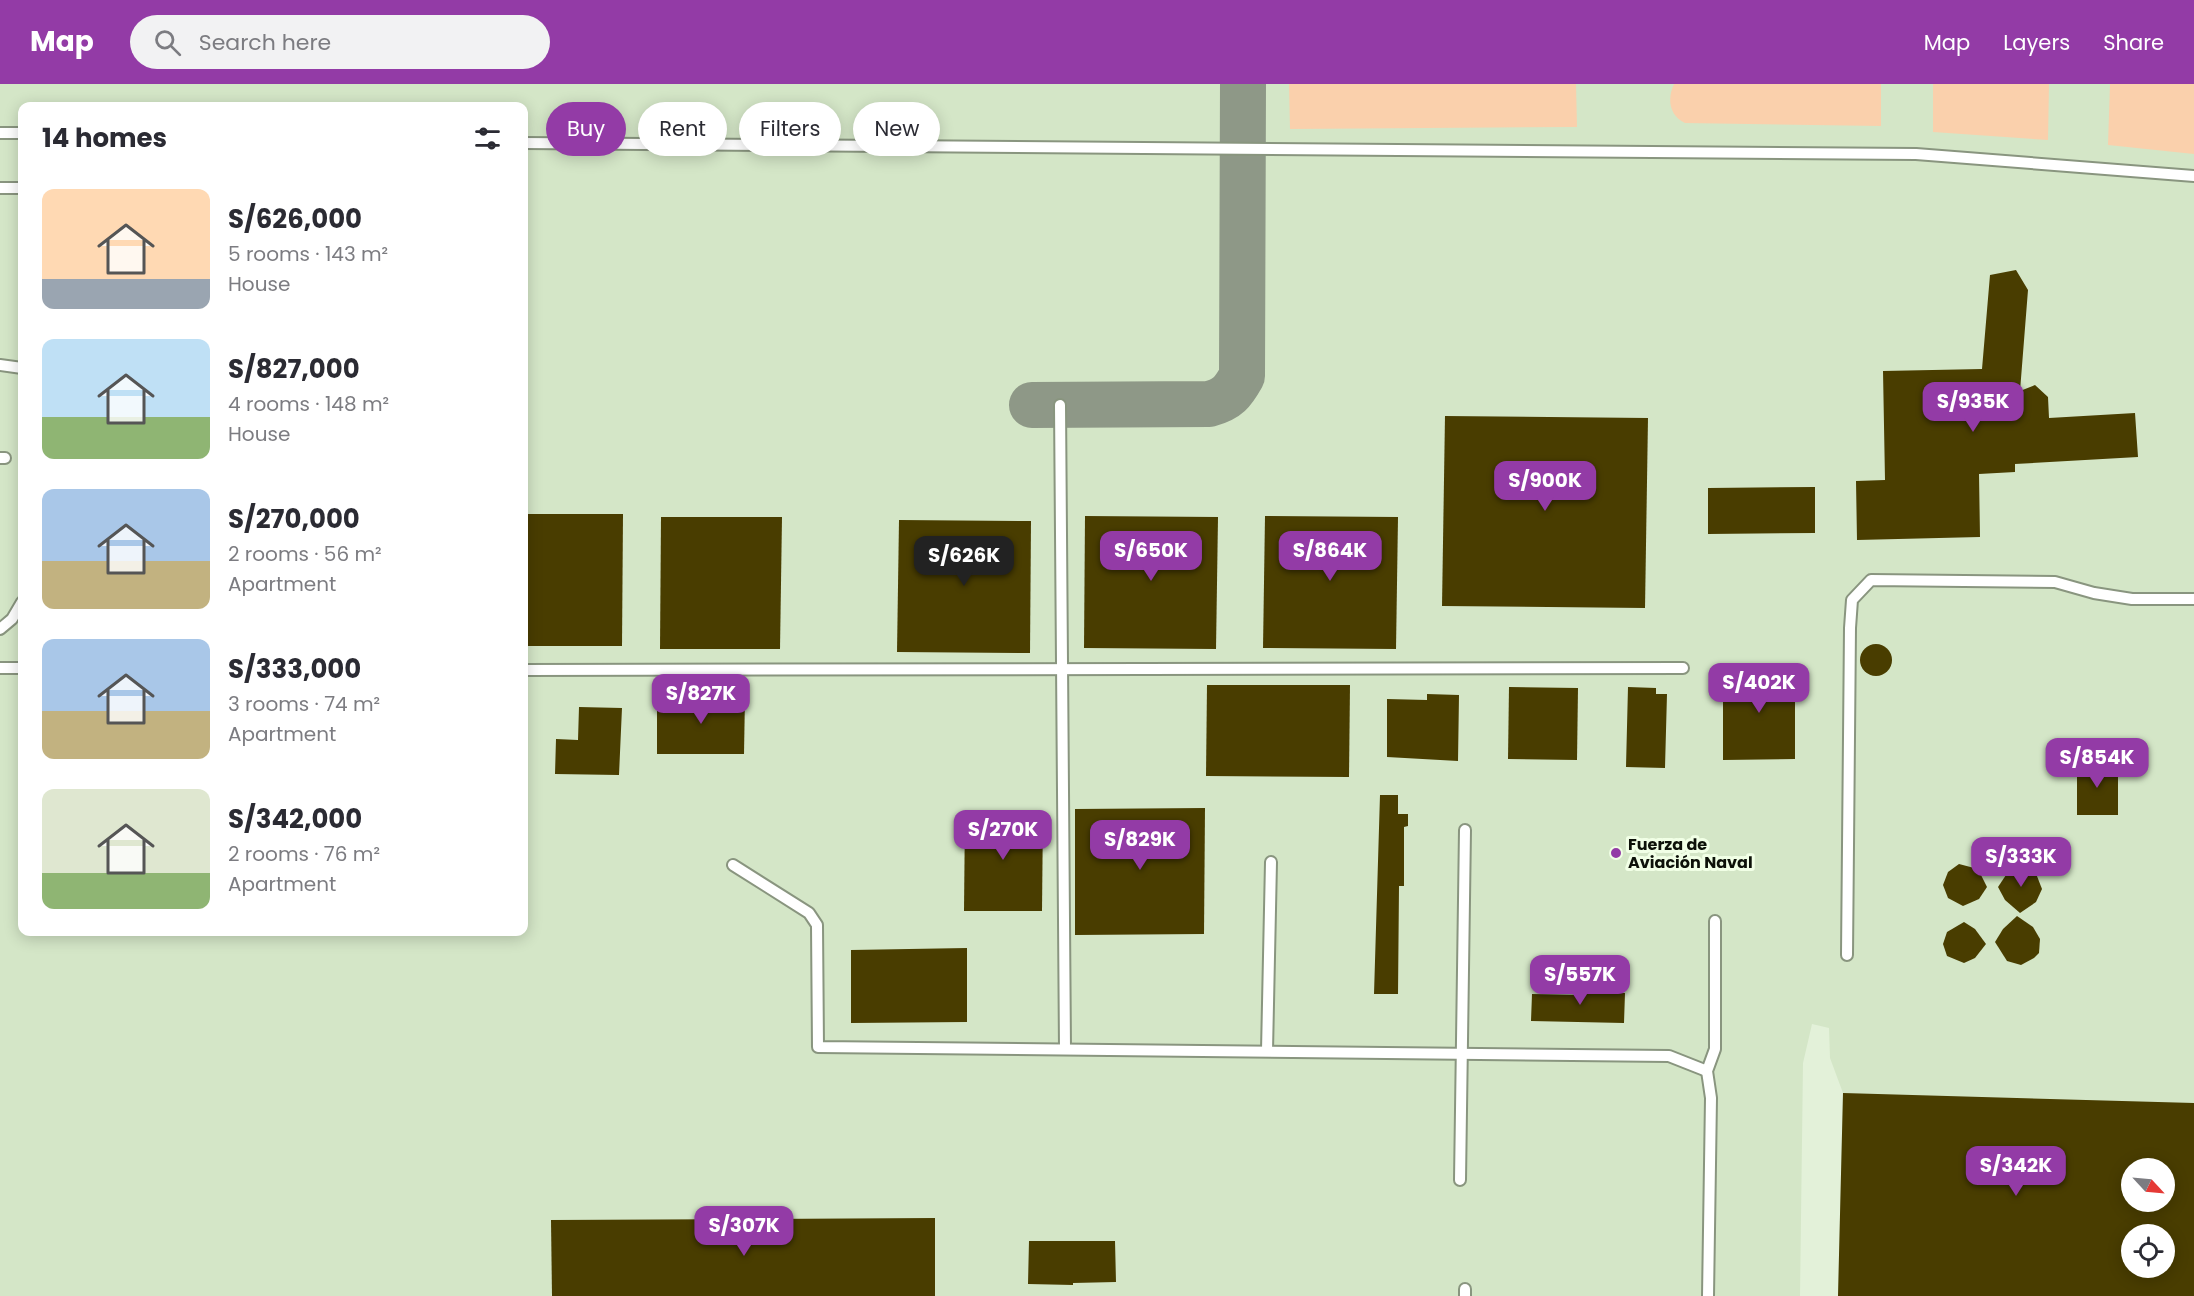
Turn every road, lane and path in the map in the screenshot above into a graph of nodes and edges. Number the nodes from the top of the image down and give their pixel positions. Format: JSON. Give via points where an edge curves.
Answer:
{"nodes":[{"id":1,"x":0,"y":133,"type":"edge"},
{"id":2,"x":18,"y":133,"type":"edge"},
{"id":3,"x":528,"y":143,"type":"edge"},
{"id":4,"x":2194,"y":176,"type":"edge"},
{"id":5,"x":0,"y":188,"type":"edge"},
{"id":6,"x":18,"y":188,"type":"edge"},
{"id":7,"x":0,"y":365,"type":"edge"},
{"id":8,"x":18,"y":367,"type":"edge"},
{"id":9,"x":1060,"y":405,"type":"dead end"},
{"id":10,"x":2194,"y":599,"type":"edge"},
{"id":11,"x":18,"y":609,"type":"edge"},
{"id":12,"x":0,"y":628,"type":"edge"},
{"id":13,"x":0,"y":668,"type":"edge"},
{"id":14,"x":18,"y":668,"type":"edge"},
{"id":15,"x":1062,"y":668,"type":"junction"},
{"id":16,"x":1683,"y":668,"type":"dead end"},
{"id":17,"x":528,"y":670,"type":"edge"},
{"id":18,"x":1465,"y":830,"type":"dead end"},
{"id":19,"x":1271,"y":862,"type":"dead end"},
{"id":20,"x":733,"y":865,"type":"dead end"},
{"id":21,"x":1715,"y":921,"type":"dead end"},
{"id":22,"x":1847,"y":955,"type":"dead end"},
{"id":23,"x":1065,"y":1049,"type":"junction"},
{"id":24,"x":1267,"y":1051,"type":"junction"},
{"id":25,"x":1464,"y":1052,"type":"junction"},
{"id":26,"x":1707,"y":1071,"type":"junction"},
{"id":27,"x":1460,"y":1180,"type":"dead end"},
{"id":28,"x":1708,"y":1296,"type":"edge"}],
"edges":[{"from":1,"to":2,"type":"lane"},
{"from":3,"to":4,"type":"lane","via":[[1916,154]]},
{"from":5,"to":6,"type":"lane"},
{"from":7,"to":8,"type":"lane"},
{"from":9,"to":15,"type":"lane"},
{"from":10,"to":22,"type":"lane","via":[[2132,599],[2055,582],[1871,580],[1852,600],[1850,628]]},
{"from":11,"to":12,"type":"lane"},
{"from":13,"to":14,"type":"lane"},
{"from":15,"to":16,"type":"lane"},
{"from":15,"to":17,"type":"lane"},
{"from":15,"to":23,"type":"lane"},
{"from":18,"to":25,"type":"lane"},
{"from":19,"to":24,"type":"lane"},
{"from":20,"to":23,"type":"lane","via":[[809,913],[817,925],[818,1047]]},
{"from":21,"to":26,"type":"lane","via":[[1715,1049]]},
{"from":23,"to":24,"type":"lane"},
{"from":24,"to":25,"type":"lane"},
{"from":25,"to":26,"type":"lane","via":[[1669,1056]]},
{"from":25,"to":27,"type":"lane"},
{"from":26,"to":28,"type":"lane","via":[[1711,1098]]}]}
